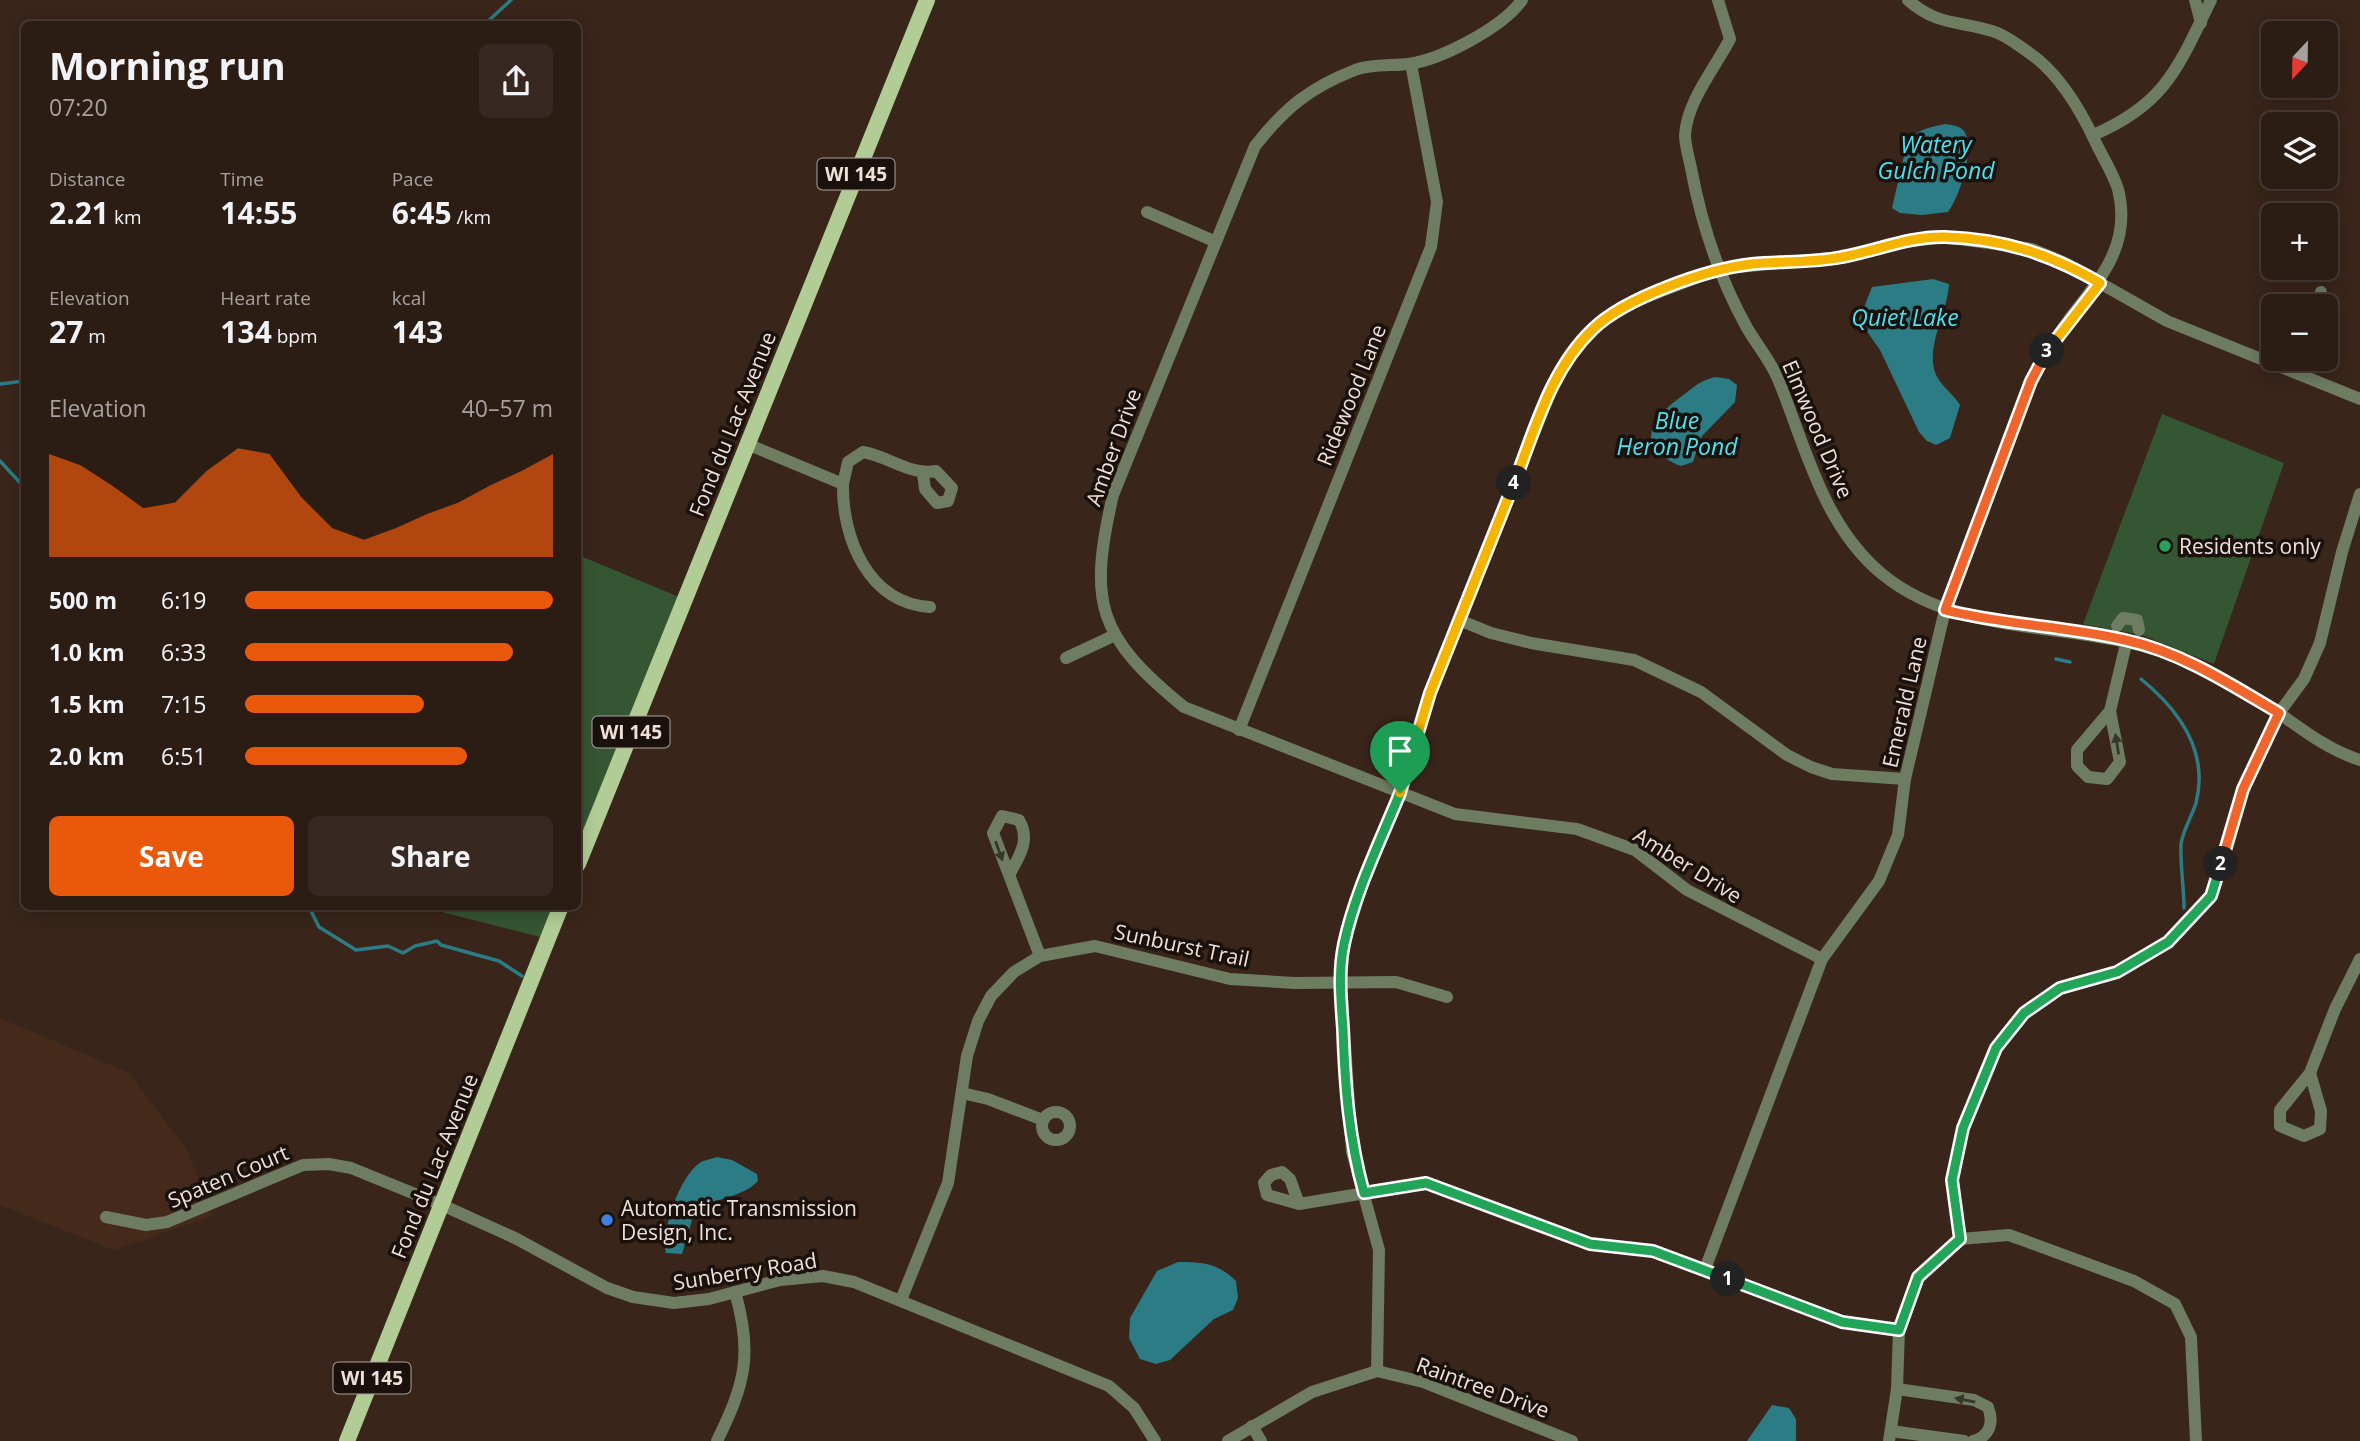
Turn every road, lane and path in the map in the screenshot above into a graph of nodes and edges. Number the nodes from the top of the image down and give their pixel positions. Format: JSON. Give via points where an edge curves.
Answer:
{"nodes":[{"id":1,"x":927,"y":0,"type":"edge"},
{"id":2,"x":1522,"y":0,"type":"edge"},
{"id":3,"x":1718,"y":0,"type":"edge"},
{"id":4,"x":1908,"y":0,"type":"edge"},
{"id":5,"x":2194,"y":0,"type":"edge"},
{"id":6,"x":2211,"y":0,"type":"edge"},
{"id":7,"x":2201,"y":23,"type":"junction"},
{"id":8,"x":1411,"y":64,"type":"junction"},
{"id":9,"x":2093,"y":135,"type":"junction"},
{"id":10,"x":1147,"y":212,"type":"dead end"},
{"id":11,"x":1214,"y":242,"type":"junction"},
{"id":12,"x":1719,"y":269,"type":"junction"},
{"id":13,"x":2100,"y":283,"type":"junction"},
{"id":14,"x":2261,"y":353,"type":"edge"},
{"id":15,"x":2307,"y":371,"type":"edge"},
{"id":16,"x":2360,"y":399,"type":"edge"},
{"id":17,"x":747,"y":444,"type":"junction"},
{"id":18,"x":923,"y":474,"type":"dead end"},
{"id":19,"x":843,"y":484,"type":"junction"},
{"id":20,"x":2360,"y":494,"type":"edge"},
{"id":21,"x":930,"y":607,"type":"dead end"},
{"id":22,"x":1945,"y":610,"type":"junction"},
{"id":23,"x":1459,"y":620,"type":"junction"},
{"id":24,"x":2117,"y":626,"type":"dead end"},
{"id":25,"x":2138,"y":631,"type":"dead end"},
{"id":26,"x":1113,"y":636,"type":"junction"},
{"id":27,"x":2127,"y":640,"type":"junction"},
{"id":28,"x":1066,"y":658,"type":"dead end"},
{"id":29,"x":2110,"y":711,"type":"junction"},
{"id":30,"x":2279,"y":713,"type":"junction"},
{"id":31,"x":1239,"y":730,"type":"junction"},
{"id":32,"x":2360,"y":760,"type":"edge"},
{"id":33,"x":1905,"y":779,"type":"junction"},
{"id":34,"x":1400,"y":793,"type":"junction"},
{"id":35,"x":581,"y":857,"type":"edge"},
{"id":36,"x":1009,"y":876,"type":"dead end"},
{"id":37,"x":559,"y":910,"type":"edge"},
{"id":38,"x":1040,"y":956,"type":"junction"},
{"id":39,"x":1822,"y":959,"type":"junction"},
{"id":40,"x":2360,"y":959,"type":"edge"},
{"id":41,"x":1340,"y":981,"type":"junction"},
{"id":42,"x":1447,"y":997,"type":"dead end"},
{"id":43,"x":2310,"y":1073,"type":"junction"},
{"id":44,"x":962,"y":1093,"type":"junction"},
{"id":45,"x":1043,"y":1120,"type":"dead end"},
{"id":46,"x":1364,"y":1193,"type":"junction"},
{"id":47,"x":1298,"y":1204,"type":"dead end"},
{"id":48,"x":442,"y":1205,"type":"junction"},
{"id":49,"x":106,"y":1217,"type":"dead end"},
{"id":50,"x":1960,"y":1239,"type":"junction"},
{"id":51,"x":1705,"y":1269,"type":"junction"},
{"id":52,"x":735,"y":1292,"type":"junction"},
{"id":53,"x":901,"y":1300,"type":"junction"},
{"id":54,"x":1899,"y":1330,"type":"junction"},
{"id":55,"x":1377,"y":1371,"type":"junction"},
{"id":56,"x":1897,"y":1388,"type":"junction"},
{"id":57,"x":1252,"y":1426,"type":"junction"},
{"id":58,"x":1890,"y":1436,"type":"edge"},
{"id":59,"x":347,"y":1441,"type":"edge"},
{"id":60,"x":717,"y":1441,"type":"edge"},
{"id":61,"x":1155,"y":1441,"type":"edge"},
{"id":62,"x":1228,"y":1441,"type":"edge"},
{"id":63,"x":1261,"y":1441,"type":"edge"},
{"id":64,"x":1572,"y":1441,"type":"edge"},
{"id":65,"x":1964,"y":1441,"type":"edge"},
{"id":66,"x":1973,"y":1441,"type":"edge"},
{"id":67,"x":2196,"y":1441,"type":"edge"}],
"edges":[{"from":1,"to":17,"type":"main road","name":"Fond du Lac Avenue","number":"WI 145"},
{"from":2,"to":8,"type":"street","name":"Amber Drive","via":[[1465,45]]},
{"from":3,"to":12,"type":"street","name":"Elmwood Drive","via":[[1730,39],[1697,97],[1685,134],[1696,196]]},
{"from":4,"to":9,"type":"street","name":"Emerald Lane","via":[[1924,14],[1994,31],[2030,53],[2061,83]]},
{"from":5,"to":7,"type":"street"},
{"from":6,"to":7,"type":"street"},
{"from":7,"to":9,"type":"street","via":[[2178,68],[2154,99],[2120,124]]},
{"from":8,"to":11,"type":"street","name":"Amber Drive","via":[[1358,68],[1308,92],[1282,113],[1255,146]]},
{"from":8,"to":31,"type":"street","name":"Ridewood Lane","via":[[1437,202],[1431,247]]},
{"from":9,"to":13,"type":"street","name":"Emerald Lane","via":[[2118,188],[2121,219],[2116,250]]},
{"from":10,"to":11,"type":"street"},
{"from":11,"to":26,"type":"street","name":"Amber Drive","via":[[1113,495],[1101,547],[1103,608]]},
{"from":12,"to":13,"type":"street","via":[[1843,257],[1944,237],[2032,249]]},
{"from":12,"to":22,"type":"street","name":"Elmwood Drive","via":[[1777,376],[1824,501],[1881,573]]},
{"from":12,"to":23,"type":"street","via":[[1623,306],[1573,351],[1556,378]]},
{"from":13,"to":14,"type":"street","via":[[2167,321]]},
{"from":13,"to":22,"type":"street","name":"Emerald Lane","via":[[2070,318],[2031,381]]},
{"from":15,"to":16,"type":"street"},
{"from":17,"to":19,"type":"street"},
{"from":17,"to":35,"type":"main road","name":"Fond du Lac Avenue","number":"WI 145"},
{"from":18,"to":19,"type":"street","via":[[863,452],[848,463]]},
{"from":19,"to":21,"type":"street","via":[[848,533],[859,560],[899,600]]},
{"from":20,"to":30,"type":"street","via":[[2320,643],[2304,679]]},
{"from":22,"to":27,"type":"street","name":"Elmwood Drive"},
{"from":22,"to":33,"type":"street","name":"Emerald Lane"},
{"from":23,"to":33,"type":"street","via":[[1491,633],[1634,660],[1701,692],[1787,755],[1811,767],[1832,774]]},
{"from":23,"to":34,"type":"street","via":[[1430,693]]},
{"from":24,"to":25,"type":"street","via":[[2123,618],[2132,618],[2137,620]]},
{"from":26,"to":28,"type":"street"},
{"from":26,"to":31,"type":"street","name":"Amber Drive","via":[[1147,677],[1184,707]]},
{"from":27,"to":29,"type":"street"},
{"from":27,"to":30,"type":"street","name":"Elmwood Drive","via":[[2199,667]]},
{"from":29,"to":29,"type":"street","one_way":true,"via":[[2077,750],[2077,766],[2088,777],[2107,779],[2120,762]]},
{"from":30,"to":32,"type":"street","name":"Elmwood Drive","via":[[2321,742]]},
{"from":30,"to":50,"type":"street","via":[[2243,789],[2211,896],[2168,942],[2117,972],[2060,988],[2024,1013],[1996,1048],[1963,1128],[1952,1180]]},
{"from":31,"to":34,"type":"street","name":"Amber Drive"},
{"from":33,"to":39,"type":"street","name":"Emerald Lane","via":[[1898,835],[1879,881]]},
{"from":34,"to":39,"type":"street","name":"Amber Drive","via":[[1455,814],[1577,829],[1635,850],[1687,890]]},
{"from":34,"to":41,"type":"street","via":[[1351,922]]},
{"from":36,"to":38,"type":"street"},
{"from":37,"to":48,"type":"main road","name":"Fond du Lac Avenue","number":"WI 145"},
{"from":38,"to":41,"type":"street","name":"Sunburst Trail","via":[[1095,946],[1230,979]]},
{"from":38,"to":44,"type":"street","name":"Sunburst Trail","via":[[1014,972],[991,996],[974,1032]]},
{"from":39,"to":51,"type":"street","name":"Emerald Lane"},
{"from":40,"to":43,"type":"street"},
{"from":41,"to":42,"type":"street","name":"Sunburst Trail","via":[[1396,982]]},
{"from":41,"to":46,"type":"street","via":[[1350,1130]]},
{"from":43,"to":43,"type":"street","via":[[2280,1110],[2280,1126],[2304,1136],[2320,1129],[2321,1111]]},
{"from":44,"to":45,"type":"street"},
{"from":44,"to":53,"type":"street","name":"Sunburst Trail","via":[[948,1183]]},
{"from":46,"to":47,"type":"street"},
{"from":46,"to":51,"type":"street","via":[[1426,1183],[1590,1244],[1653,1251]]},
{"from":46,"to":55,"type":"street","via":[[1379,1250]]},
{"from":48,"to":49,"type":"street","name":"Spaten Court","via":[[351,1168],[317,1164],[167,1222],[146,1225]]},
{"from":48,"to":52,"type":"street","name":"Sunberry Road","via":[[633,1297],[674,1303]]},
{"from":48,"to":59,"type":"main road","name":"Fond du Lac Avenue","number":"WI 145"},
{"from":50,"to":54,"type":"street","via":[[1918,1277]]},
{"from":50,"to":67,"type":"street","via":[[2009,1235],[2134,1281],[2175,1304],[2191,1337]]},
{"from":51,"to":54,"type":"street","via":[[1842,1322]]},
{"from":52,"to":53,"type":"street","name":"Sunberry Road","via":[[780,1280],[823,1276],[855,1282]]},
{"from":52,"to":60,"type":"street","via":[[747,1357]]},
{"from":53,"to":61,"type":"street","name":"Sunberry Road","via":[[1109,1386],[1134,1408]]},
{"from":54,"to":56,"type":"street"},
{"from":55,"to":57,"type":"street","via":[[1312,1392]]},
{"from":55,"to":64,"type":"street","name":"Raintree Drive","via":[[1423,1382]]},
{"from":56,"to":58,"type":"street"},
{"from":66,"to":56,"type":"street","one_way":true,"via":[[1989,1429],[1992,1417],[1988,1407],[1974,1400]]},
{"from":57,"to":62,"type":"street"},
{"from":57,"to":63,"type":"street"},
{"from":58,"to":65,"type":"street"}]}
